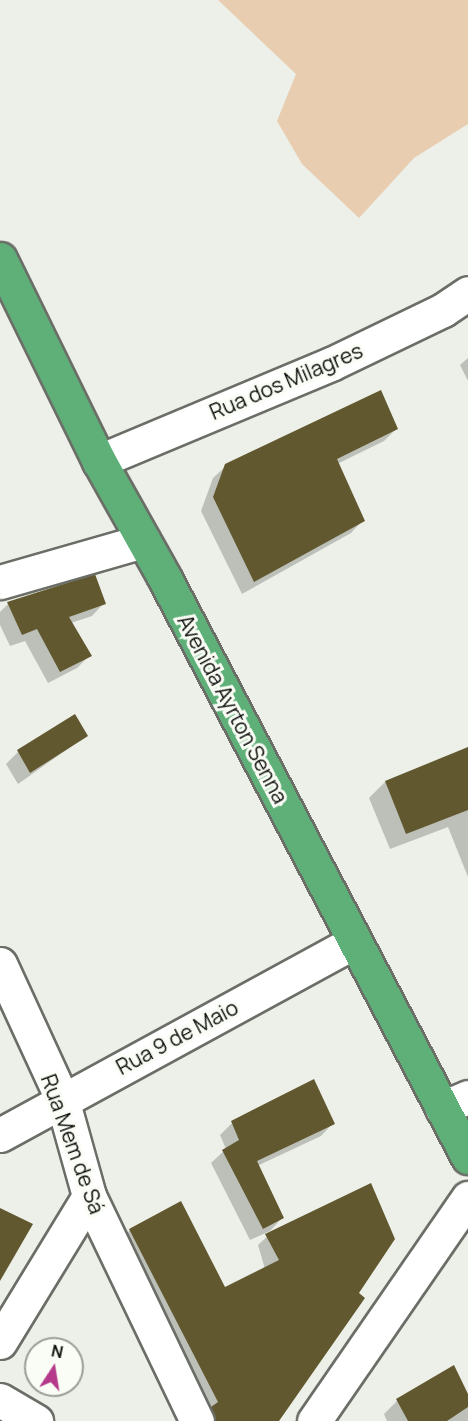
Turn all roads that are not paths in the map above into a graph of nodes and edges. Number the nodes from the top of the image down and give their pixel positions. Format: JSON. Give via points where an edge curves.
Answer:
{"nodes":[{"id":1,"x":0,"y":260,"type":"edge"},
{"id":2,"x":468,"y":293,"type":"edge"},
{"id":3,"x":99,"y":461,"type":"junction"},
{"id":4,"x":143,"y":541,"type":"junction"},
{"id":5,"x":0,"y":582,"type":"edge"},
{"id":6,"x":354,"y":942,"type":"junction"},
{"id":7,"x":0,"y":964,"type":"edge"},
{"id":8,"x":62,"y":1099,"type":"junction"},
{"id":9,"x":455,"y":1102,"type":"edge"},
{"id":10,"x":0,"y":1135,"type":"edge"},
{"id":11,"x":468,"y":1157,"type":"edge"},
{"id":12,"x":89,"y":1196,"type":"junction"},
{"id":13,"x":468,"y":1198,"type":"edge"},
{"id":14,"x":0,"y":1342,"type":"edge"},
{"id":15,"x":0,"y":1400,"type":"edge"},
{"id":16,"x":36,"y":1421,"type":"edge"},
{"id":17,"x":197,"y":1421,"type":"edge"},
{"id":18,"x":314,"y":1421,"type":"edge"}],
"edges":[{"from":1,"to":3,"type":"highway","name":"Avenida Ayrton Senna"},
{"from":2,"to":3,"type":"street","name":"Rua dos Milagres","via":[[443,310],[331,364]]},
{"from":3,"to":4,"type":"highway","name":"Avenida Ayrton Senna"},
{"from":4,"to":5,"type":"street"},
{"from":4,"to":6,"type":"highway","name":"Avenida Ayrton Senna"},
{"from":6,"to":8,"type":"street","name":"Rua 9 de Maio"},
{"from":6,"to":9,"type":"highway","name":"Avenida Ayrton Senna"},
{"from":7,"to":8,"type":"street","name":"Rua Mem de Sá"},
{"from":8,"to":10,"type":"street","name":"Rua 9 de Maio"},
{"from":8,"to":12,"type":"street","name":"Rua Mem de Sá"},
{"from":9,"to":11,"type":"highway","name":"Avenida Ayrton Senna"},
{"from":12,"to":14,"type":"street"},
{"from":12,"to":17,"type":"street","name":"Rua Mem de Sá"},
{"from":13,"to":18,"type":"street"},
{"from":15,"to":16,"type":"street"}]}
